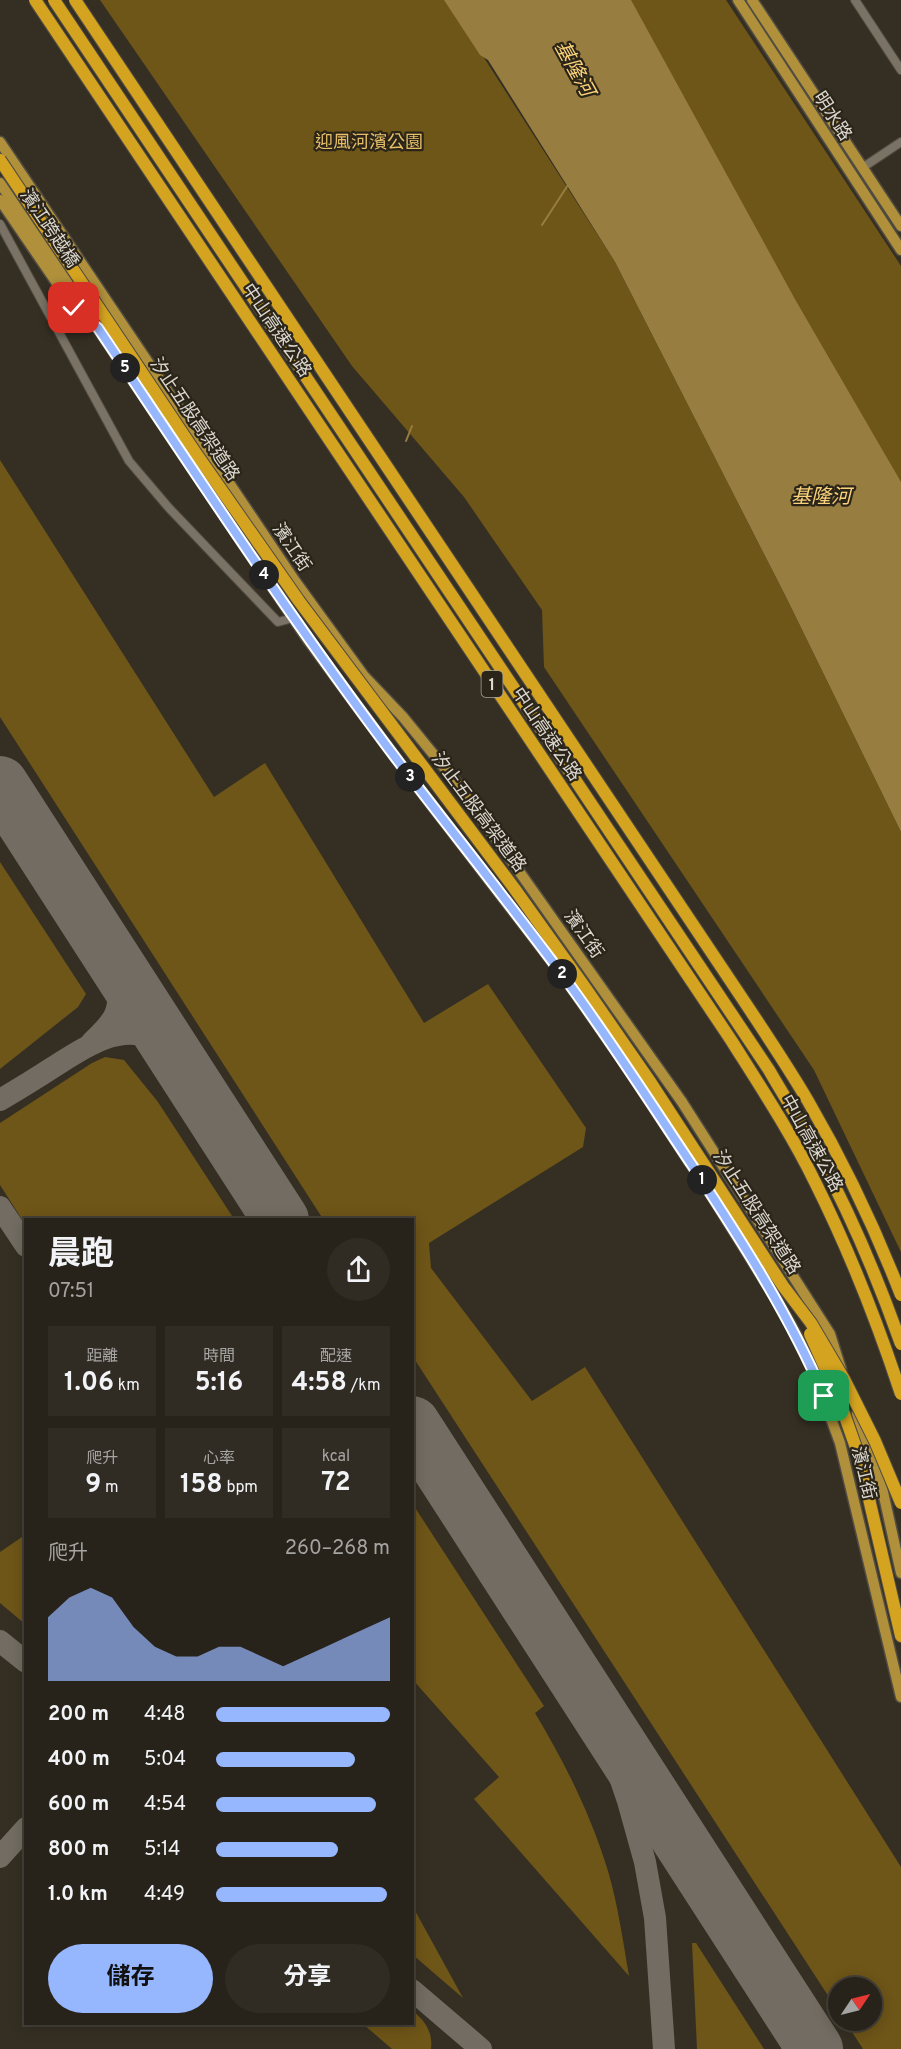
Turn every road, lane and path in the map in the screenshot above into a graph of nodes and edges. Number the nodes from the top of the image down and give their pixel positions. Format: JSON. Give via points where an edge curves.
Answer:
{"nodes":[{"id":1,"x":35,"y":0,"type":"edge"},
{"id":2,"x":54,"y":0,"type":"edge"},
{"id":3,"x":75,"y":0,"type":"edge"},
{"id":4,"x":732,"y":0,"type":"edge"},
{"id":5,"x":738,"y":0,"type":"edge"},
{"id":6,"x":752,"y":0,"type":"edge"},
{"id":7,"x":855,"y":0,"type":"edge"},
{"id":8,"x":753,"y":25,"type":"junction"},
{"id":9,"x":901,"y":70,"type":"edge"},
{"id":10,"x":0,"y":132,"type":"edge"},
{"id":11,"x":0,"y":142,"type":"edge"},
{"id":12,"x":901,"y":142,"type":"edge"},
{"id":13,"x":0,"y":160,"type":"edge"},
{"id":14,"x":862,"y":168,"type":"junction"},
{"id":15,"x":0,"y":183,"type":"edge"},
{"id":16,"x":0,"y":200,"type":"edge"},
{"id":17,"x":0,"y":224,"type":"edge"},
{"id":18,"x":901,"y":226,"type":"edge"},
{"id":19,"x":901,"y":250,"type":"edge"},
{"id":20,"x":73,"y":292,"type":"joint"},
{"id":21,"x":98,"y":328,"type":"junction"},
{"id":22,"x":149,"y":363,"type":"junction"},
{"id":23,"x":293,"y":618,"type":"junction"},
{"id":24,"x":424,"y":742,"type":"junction"},
{"id":25,"x":398,"y":761,"type":"junction"},
{"id":26,"x":783,"y":1286,"type":"junction"},
{"id":27,"x":901,"y":1295,"type":"edge"},
{"id":28,"x":901,"y":1344,"type":"edge"},
{"id":29,"x":901,"y":1394,"type":"edge"},
{"id":30,"x":864,"y":1435,"type":"junction"},
{"id":31,"x":840,"y":1443,"type":"junction"},
{"id":32,"x":901,"y":1503,"type":"edge"},
{"id":33,"x":901,"y":1573,"type":"edge"},
{"id":34,"x":901,"y":1636,"type":"edge"},
{"id":35,"x":901,"y":1696,"type":"edge"}],
"edges":[{"from":1,"to":29,"type":"highway","name":"中山高速公路","number":"1","bridge":true,"via":[[774,1109],[851,1257]]},
{"from":2,"to":28,"type":"highway","name":"中山高速公路","number":"1","bridge":true,"via":[[769,1070],[853,1224]]},
{"from":3,"to":27,"type":"highway","number":"1","bridge":true,"via":[[751,1011],[808,1101],[852,1182]]},
{"from":4,"to":8,"type":"main road"},
{"from":5,"to":8,"type":"main road","name":"明水路"},
{"from":6,"to":14,"type":"main road","name":"明水路"},
{"from":7,"to":9,"type":"street"},
{"from":8,"to":19,"type":"main road","name":"明水路"},
{"from":10,"to":22,"type":"main road","name":"濱江街","via":[[135,335]]},
{"from":11,"to":22,"type":"main road","name":"濱江街"},
{"from":12,"to":14,"type":"street"},
{"from":13,"to":26,"type":"highway","name":"汐止五股高架道路","bridge":true,"via":[[299,602],[584,986]]},
{"from":14,"to":18,"type":"main road","name":"明水路"},
{"from":15,"to":20,"type":"main road","name":"濱江跨越橋"},
{"from":16,"to":21,"type":"main road","name":"濱江街","via":[[74,308]]},
{"from":17,"to":23,"type":"street","via":[[129,461],[278,622]]},
{"from":20,"to":21,"type":"main road","name":"濱江街"},
{"from":21,"to":23,"type":"main road","name":"濱江街"},
{"from":22,"to":24,"type":"main road","name":"濱江街","via":[[295,582],[363,676]]},
{"from":23,"to":25,"type":"main road","name":"濱江街"},
{"from":24,"to":25,"type":"main road"},
{"from":24,"to":30,"type":"main road","name":"濱江街","via":[[671,1086],[779,1252],[830,1334]]},
{"from":25,"to":31,"type":"main road","name":"濱江街","via":[[565,978],[716,1202],[800,1342]]},
{"from":26,"to":32,"type":"highway","name":"汐止五股高架道路","bridge":true,"via":[[811,1323],[844,1379]]},
{"from":26,"to":34,"type":"highway","bridge":true,"via":[[812,1338],[859,1456]]},
{"from":30,"to":31,"type":"main road"},
{"from":30,"to":33,"type":"main road","name":"濱江街","via":[[883,1492]]},
{"from":31,"to":35,"type":"main road","name":"濱江街"}]}
